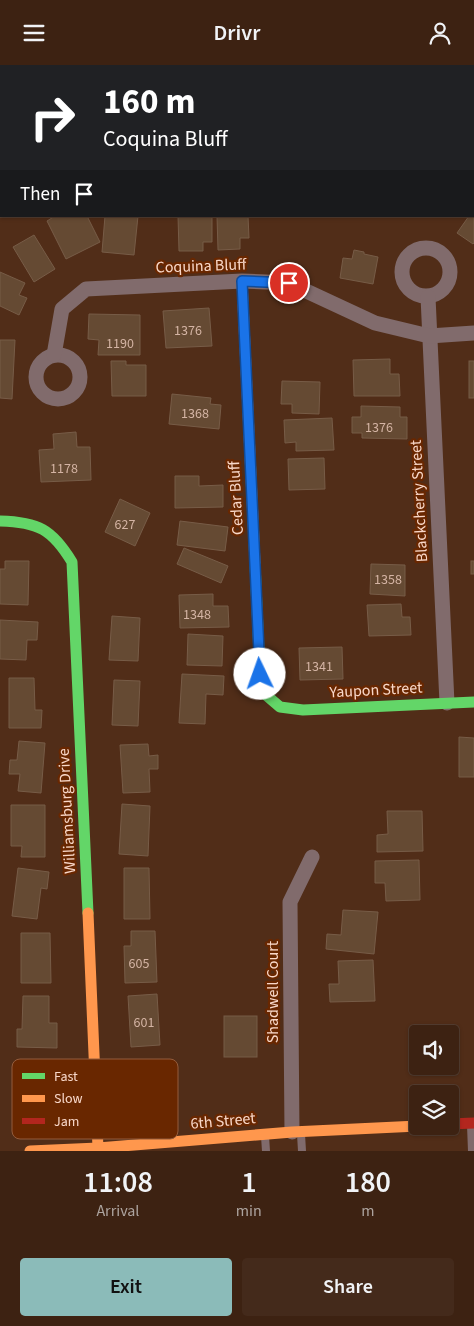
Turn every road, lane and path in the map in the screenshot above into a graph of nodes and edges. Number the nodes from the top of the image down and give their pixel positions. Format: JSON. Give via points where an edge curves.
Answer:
{"nodes":[{"id":1,"x":242,"y":281,"type":"junction"},
{"id":2,"x":428,"y":297,"type":"dead end"},
{"id":3,"x":474,"y":333,"type":"edge"},
{"id":4,"x":429,"y":336,"type":"junction"},
{"id":5,"x":54,"y":355,"type":"dead end"},
{"id":6,"x":0,"y":521,"type":"edge"},
{"id":7,"x":474,"y":702,"type":"edge"},
{"id":8,"x":447,"y":703,"type":"junction"},
{"id":9,"x":280,"y":707,"type":"joint"},
{"id":10,"x":312,"y":857,"type":"dead end"},
{"id":11,"x":94,"y":1059,"type":"edge"},
{"id":12,"x":472,"y":1123,"type":"edge"},
{"id":13,"x":459,"y":1124,"type":"edge"},
{"id":14,"x":409,"y":1126,"type":"edge"},
{"id":15,"x":297,"y":1132,"type":"junction"},
{"id":16,"x":265,"y":1134,"type":"junction"},
{"id":17,"x":98,"y":1149,"type":"edge"},
{"id":18,"x":30,"y":1151,"type":"edge"},
{"id":19,"x":266,"y":1151,"type":"edge"},
{"id":20,"x":302,"y":1151,"type":"edge"},
{"id":21,"x":472,"y":1151,"type":"edge"}],
"edges":[{"from":1,"to":4,"type":"street","name":"Coquina Bluff","via":[[289,283],[375,323]]},
{"from":1,"to":5,"type":"street","name":"Coquina Bluff","via":[[86,289],[62,309]]},
{"from":1,"to":9,"type":"street","name":"Cedar Bluff","via":[[260,674],[266,695]]},
{"from":2,"to":4,"type":"street","name":"Blackcherry Street"},
{"from":3,"to":4,"type":"street","name":"Coquina Bluff"},
{"from":4,"to":8,"type":"street","name":"Blackcherry Street"},
{"from":6,"to":11,"type":"street","name":"Williamsburg Drive","via":[[24,521],[44,527],[61,543],[72,562]]},
{"from":7,"to":8,"type":"street","name":"Yaupon Street"},
{"from":8,"to":9,"type":"street","name":"Yaupon Street","via":[[303,710]]},
{"from":10,"to":15,"type":"street","name":"Shadwell Court","via":[[290,902]]},
{"from":12,"to":13,"type":"street"},
{"from":12,"to":21,"type":"lane"},
{"from":14,"to":15,"type":"street","name":"6th Street"},
{"from":15,"to":16,"type":"street","name":"6th Street"},
{"from":15,"to":20,"type":"lane"},
{"from":16,"to":17,"type":"street","name":"6th Street"},
{"from":16,"to":19,"type":"lane"},
{"from":17,"to":18,"type":"street","name":"6th Street"}]}
